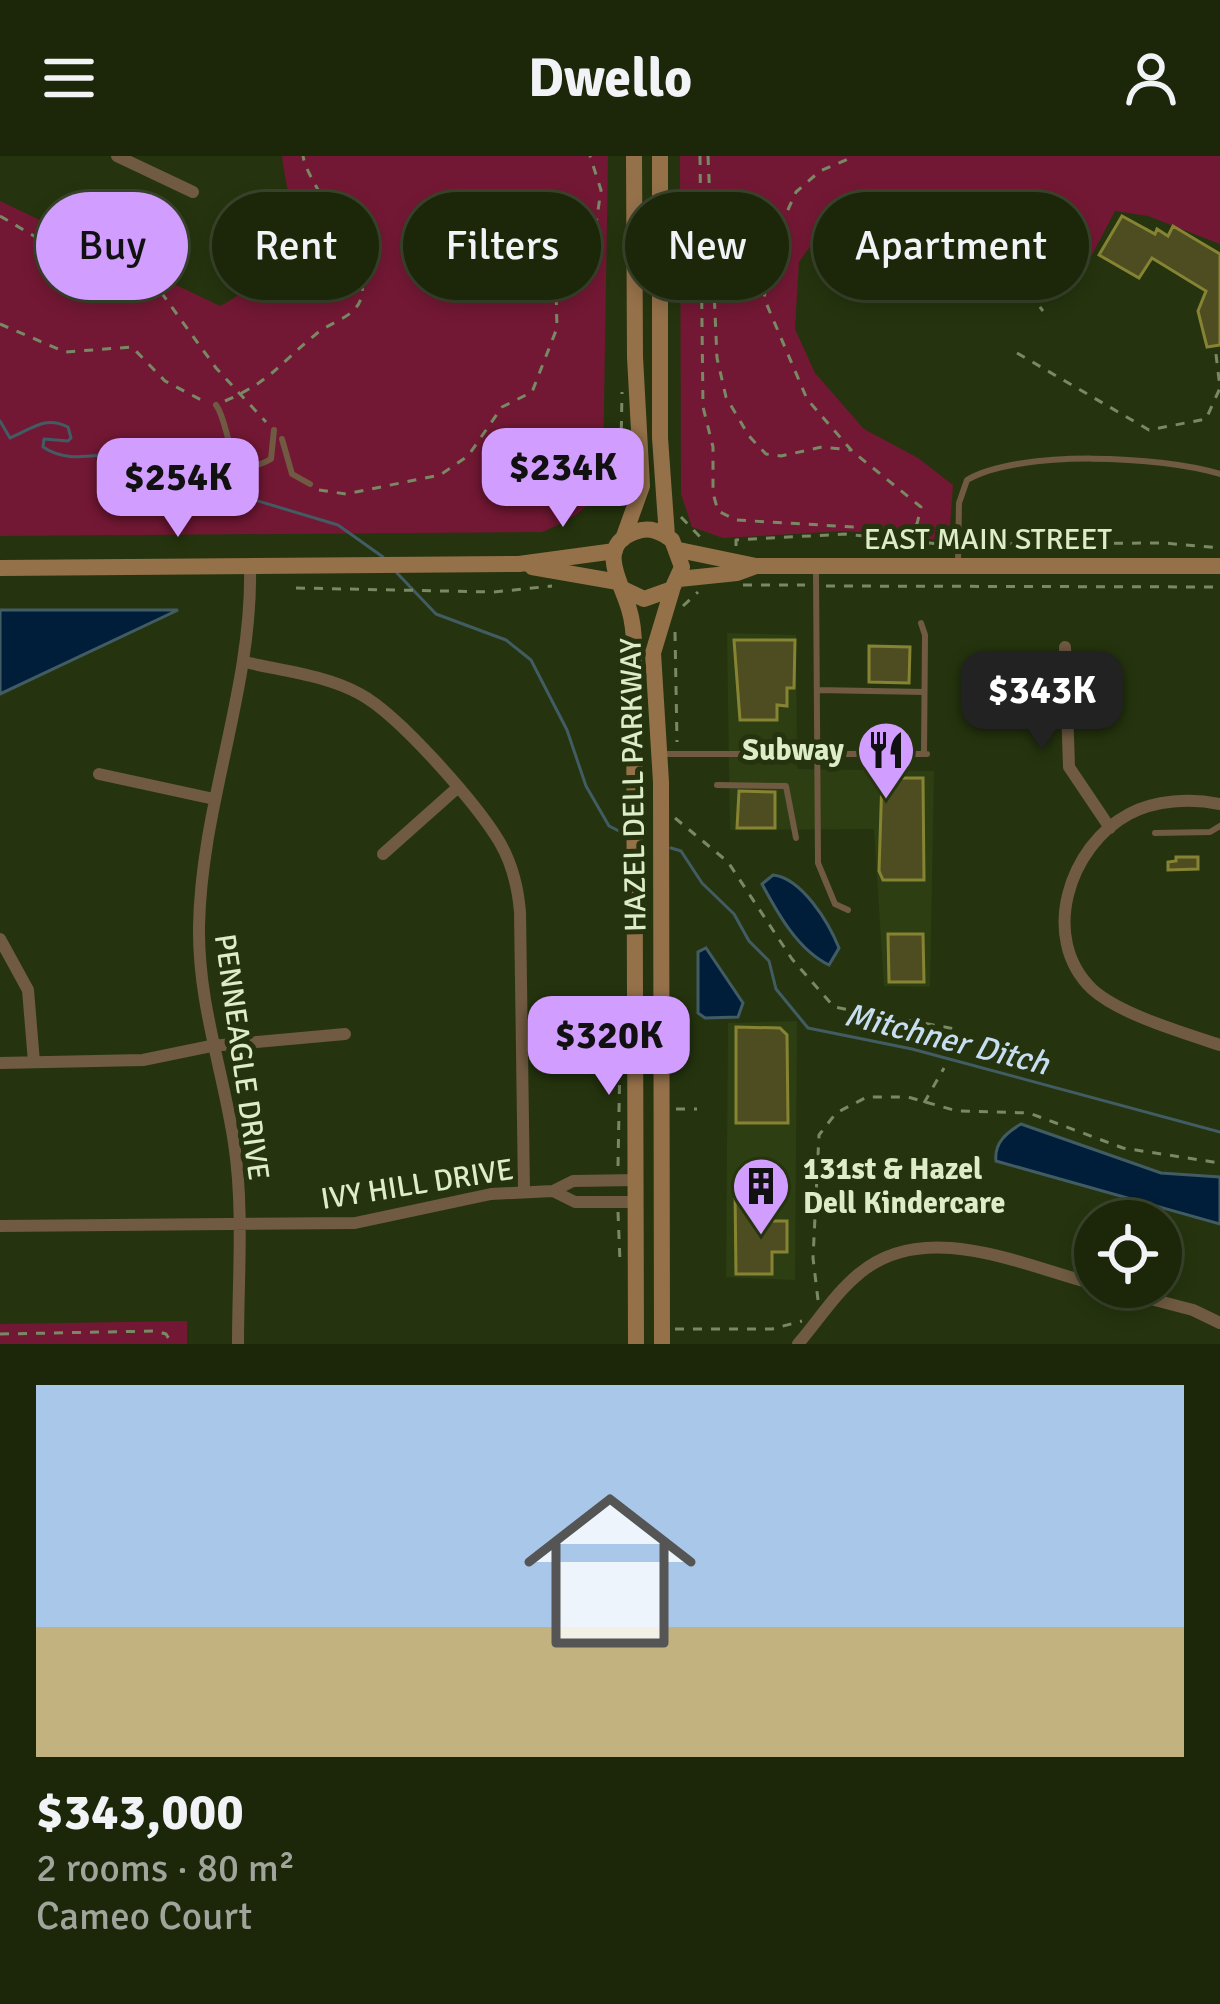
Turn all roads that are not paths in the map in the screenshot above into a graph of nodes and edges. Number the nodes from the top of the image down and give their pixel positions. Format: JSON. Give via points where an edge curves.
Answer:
{"nodes":[{"id":1,"x":116,"y":156,"type":"edge"},
{"id":2,"x":634,"y":156,"type":"edge"},
{"id":3,"x":660,"y":156,"type":"edge"},
{"id":4,"x":140,"y":161,"type":"edge"},
{"id":5,"x":193,"y":192,"type":"dead end"},
{"id":6,"x":216,"y":405,"type":"road end"},
{"id":7,"x":274,"y":430,"type":"road end"},
{"id":8,"x":282,"y":440,"type":"dead end"},
{"id":9,"x":1220,"y":474,"type":"edge"},
{"id":10,"x":310,"y":484,"type":"road end"},
{"id":11,"x":673,"y":543,"type":"junction"},
{"id":12,"x":619,"y":545,"type":"junction"},
{"id":13,"x":519,"y":564,"type":"junction"},
{"id":14,"x":250,"y":566,"type":"junction"},
{"id":15,"x":756,"y":566,"type":"junction"},
{"id":16,"x":816,"y":566,"type":"junction"},
{"id":17,"x":958,"y":566,"type":"junction"},
{"id":18,"x":1220,"y":566,"type":"edge"},
{"id":19,"x":0,"y":568,"type":"edge"},
{"id":20,"x":676,"y":584,"type":"junction"},
{"id":21,"x":620,"y":586,"type":"junction"},
{"id":22,"x":920,"y":623,"type":"dead end"},
{"id":23,"x":1065,"y":647,"type":"dead end"},
{"id":24,"x":245,"y":662,"type":"junction"},
{"id":25,"x":817,"y":690,"type":"junction"},
{"id":26,"x":924,"y":692,"type":"junction"},
{"id":27,"x":660,"y":754,"type":"junction"},
{"id":28,"x":817,"y":754,"type":"junction"},
{"id":29,"x":99,"y":774,"type":"dead end"},
{"id":30,"x":717,"y":785,"type":"dead end"},
{"id":31,"x":456,"y":789,"type":"junction"},
{"id":32,"x":214,"y":799,"type":"junction"},
{"id":33,"x":1220,"y":804,"type":"edge"},
{"id":34,"x":1220,"y":826,"type":"edge"},
{"id":35,"x":1110,"y":828,"type":"junction"},
{"id":36,"x":1155,"y":833,"type":"dead end"},
{"id":37,"x":796,"y":838,"type":"dead end"},
{"id":38,"x":383,"y":854,"type":"dead end"},
{"id":39,"x":848,"y":910,"type":"dead end"},
{"id":40,"x":0,"y":939,"type":"edge"},
{"id":41,"x":345,"y":1034,"type":"dead end"},
{"id":42,"x":1220,"y":1045,"type":"edge"},
{"id":43,"x":211,"y":1046,"type":"junction"},
{"id":44,"x":34,"y":1062,"type":"junction"},
{"id":45,"x":0,"y":1063,"type":"edge"},
{"id":46,"x":636,"y":1180,"type":"junction"},
{"id":47,"x":660,"y":1180,"type":"junction"},
{"id":48,"x":524,"y":1191,"type":"junction"},
{"id":49,"x":553,"y":1191,"type":"junction"},
{"id":50,"x":636,"y":1202,"type":"junction"},
{"id":51,"x":661,"y":1202,"type":"junction"},
{"id":52,"x":238,"y":1225,"type":"junction"},
{"id":53,"x":0,"y":1226,"type":"edge"},
{"id":54,"x":1074,"y":1279,"type":"edge"},
{"id":55,"x":1182,"y":1307,"type":"edge"},
{"id":56,"x":1220,"y":1323,"type":"edge"},
{"id":57,"x":238,"y":1344,"type":"edge"},
{"id":58,"x":636,"y":1344,"type":"edge"},
{"id":59,"x":662,"y":1344,"type":"edge"},
{"id":60,"x":798,"y":1344,"type":"edge"}],
"edges":[{"from":1,"to":4,"type":"street"},
{"from":2,"to":12,"type":"main road","via":[[642,486]]},
{"from":3,"to":11,"type":"main road","via":[[660,438]]},
{"from":4,"to":5,"type":"street"},
{"from":6,"to":7,"type":"lane","via":[[228,447],[245,464],[271,459]]},
{"from":8,"to":10,"type":"lane","via":[[292,474]]},
{"from":9,"to":17,"type":"lane","via":[[1145,461],[985,470],[967,480],[959,502]]},
{"from":11,"to":12,"type":"main road","via":[[648,530]]},
{"from":11,"to":15,"type":"main road","name":"EAST MAIN STREET"},
{"from":11,"to":20,"type":"main road"},
{"from":12,"to":13,"type":"main road"},
{"from":12,"to":21,"type":"main road","via":[[613,567]]},
{"from":13,"to":14,"type":"main road"},
{"from":13,"to":21,"type":"main road"},
{"from":14,"to":19,"type":"main road"},
{"from":14,"to":24,"type":"street","name":"PENNEAGLE DRIVE"},
{"from":15,"to":16,"type":"main road","name":"EAST MAIN STREET"},
{"from":15,"to":20,"type":"main road","name":"EAST MAIN STREET"},
{"from":16,"to":17,"type":"main road","name":"EAST MAIN STREET"},
{"from":16,"to":25,"type":"lane"},
{"from":17,"to":18,"type":"main road","name":"EAST MAIN STREET"},
{"from":20,"to":21,"type":"main road","via":[[644,599]]},
{"from":20,"to":27,"type":"main road","name":"HAZEL DELL PARKWAY","via":[[653,646]]},
{"from":21,"to":46,"type":"main road","name":"HAZEL DELL PARKWAY","via":[[633,628]]},
{"from":22,"to":26,"type":"lane"},
{"from":23,"to":35,"type":"street","via":[[1069,767]]},
{"from":24,"to":31,"type":"street","via":[[365,696]]},
{"from":24,"to":32,"type":"street","name":"PENNEAGLE DRIVE"},
{"from":25,"to":26,"type":"lane"},
{"from":25,"to":28,"type":"lane"},
{"from":26,"to":28,"type":"lane","via":[[925,754]]},
{"from":27,"to":28,"type":"lane"},
{"from":27,"to":47,"type":"main road","name":"HAZEL DELL PARKWAY","via":[[667,821]]},
{"from":28,"to":39,"type":"lane","via":[[818,863],[835,904]]},
{"from":29,"to":32,"type":"street"},
{"from":30,"to":37,"type":"lane","via":[[786,787]]},
{"from":31,"to":38,"type":"street"},
{"from":31,"to":48,"type":"street","via":[[500,842],[518,890]]},
{"from":32,"to":43,"type":"street","name":"PENNEAGLE DRIVE","via":[[199,928]]},
{"from":33,"to":35,"type":"street","via":[[1153,805]]},
{"from":34,"to":36,"type":"lane"},
{"from":35,"to":42,"type":"street","via":[[1080,864],[1068,895],[1066,940],[1078,972],[1104,999]]},
{"from":40,"to":44,"type":"street","via":[[28,990]]},
{"from":41,"to":43,"type":"street"},
{"from":43,"to":44,"type":"street","via":[[143,1060]]},
{"from":43,"to":52,"type":"street","name":"PENNEAGLE DRIVE","via":[[234,1144]]},
{"from":44,"to":45,"type":"street"},
{"from":46,"to":47,"type":"lane"},
{"from":46,"to":49,"type":"street","name":"IVY HILL DRIVE","via":[[574,1181]]},
{"from":46,"to":50,"type":"main road","name":"HAZEL DELL PARKWAY"},
{"from":47,"to":51,"type":"main road","name":"HAZEL DELL PARKWAY"},
{"from":48,"to":49,"type":"street","name":"IVY HILL DRIVE"},
{"from":48,"to":52,"type":"street","name":"IVY HILL DRIVE","via":[[370,1222]]},
{"from":49,"to":50,"type":"street","name":"IVY HILL DRIVE","via":[[575,1202]]},
{"from":50,"to":51,"type":"lane"},
{"from":50,"to":58,"type":"main road","name":"HAZEL DELL PARKWAY"},
{"from":51,"to":59,"type":"main road","name":"HAZEL DELL PARKWAY"},
{"from":52,"to":53,"type":"street","name":"IVY HILL DRIVE"},
{"from":52,"to":57,"type":"street","name":"PENNEAGLE DRIVE"},
{"from":54,"to":60,"type":"street","via":[[947,1247],[907,1249],[859,1274]]},
{"from":55,"to":56,"type":"street"}]}
